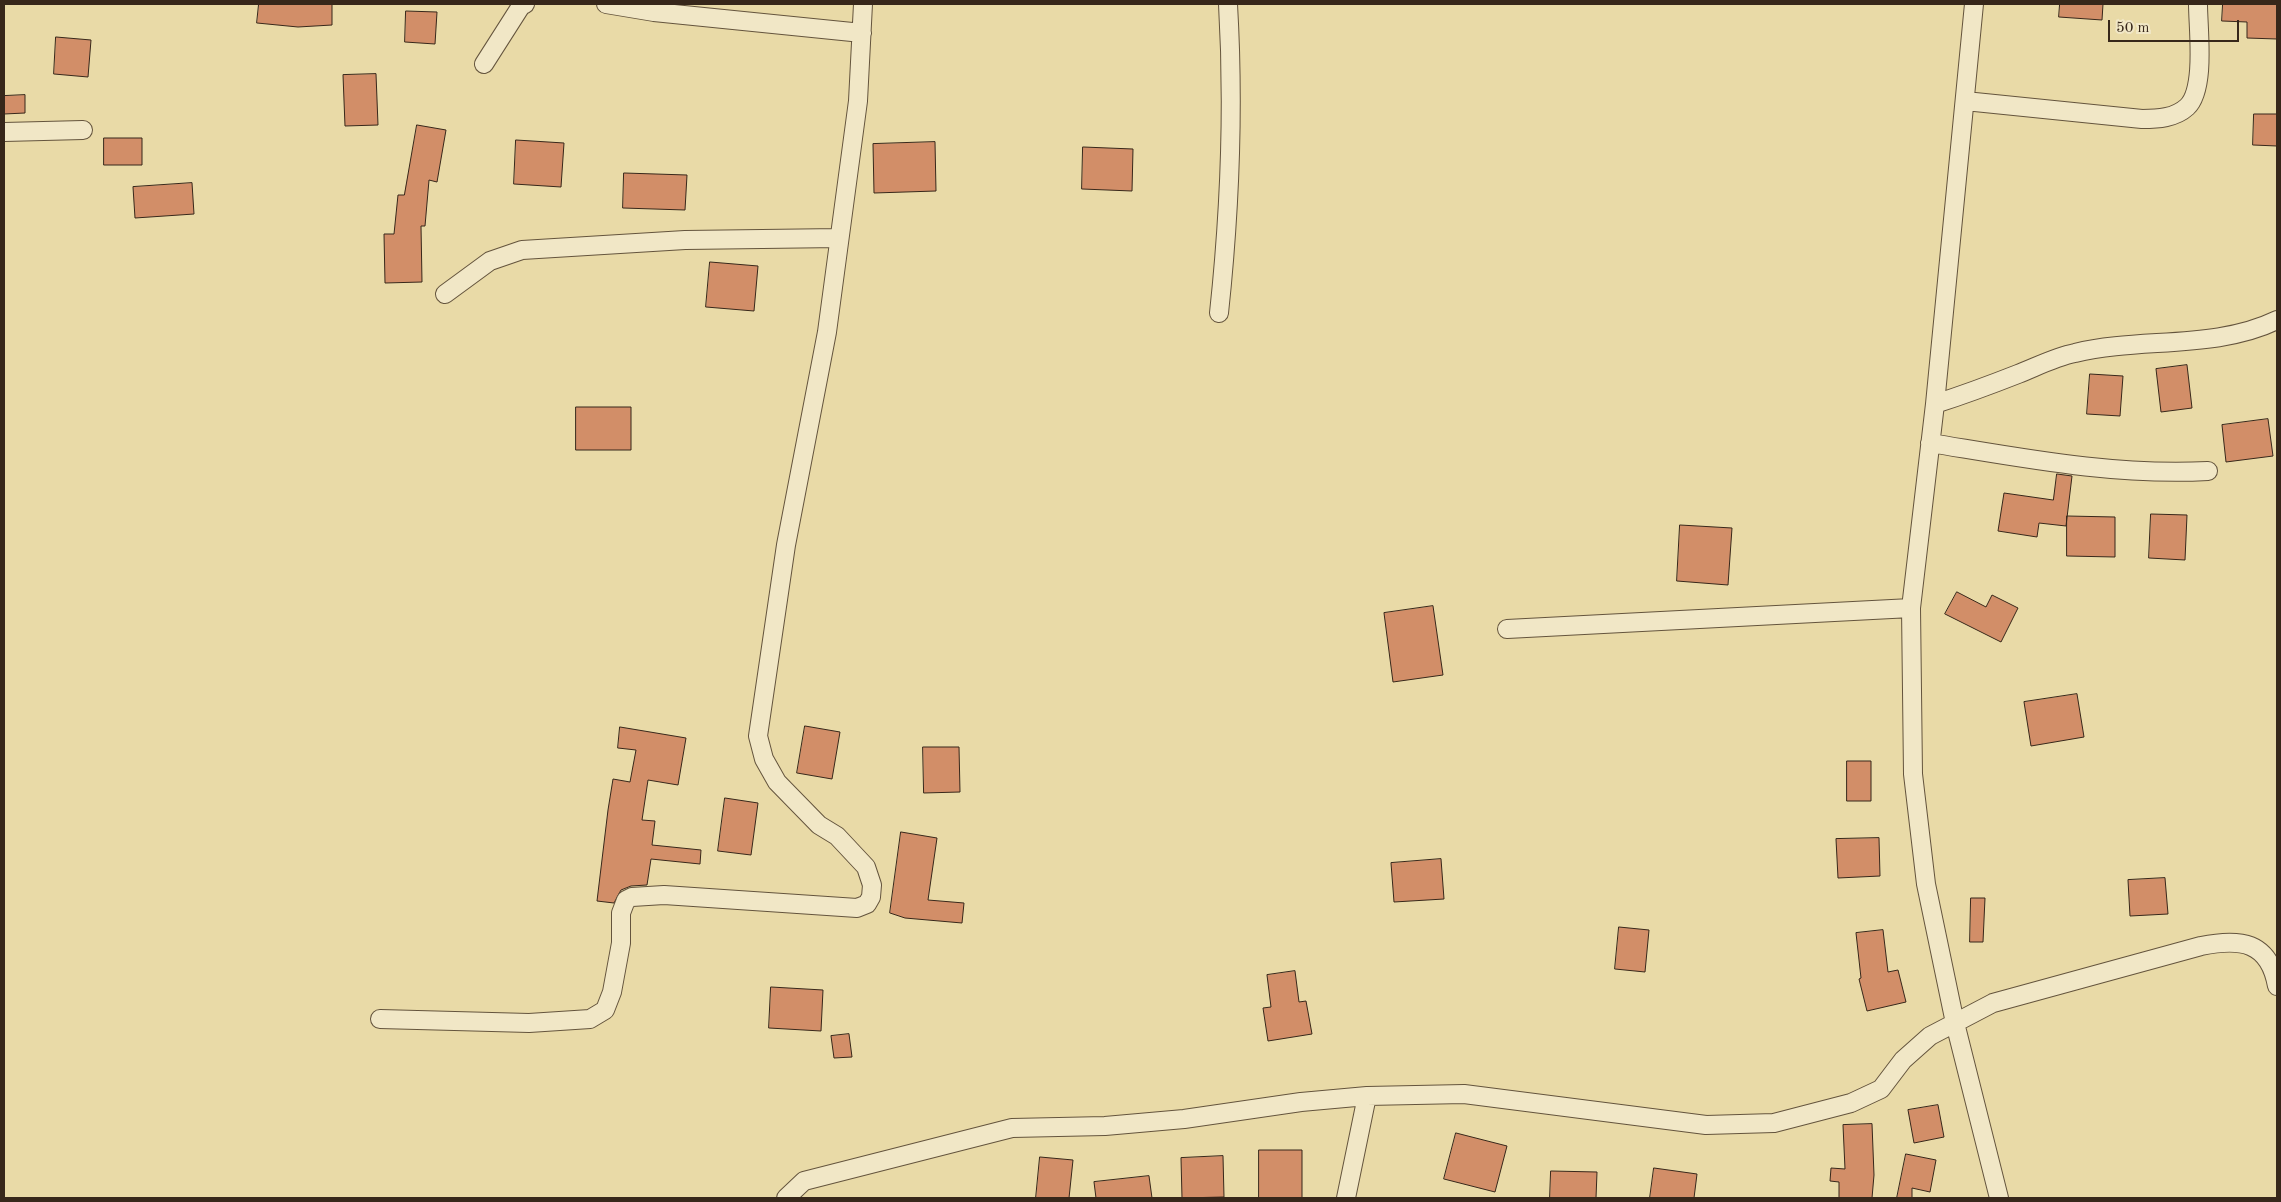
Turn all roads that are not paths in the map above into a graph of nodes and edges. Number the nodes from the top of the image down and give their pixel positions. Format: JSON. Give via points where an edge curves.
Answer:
{"nodes":[{"id":1,"x":525,"y":4,"type":"edge"},
{"id":2,"x":606,"y":4,"type":"edge"},
{"id":3,"x":863,"y":4,"type":"edge"},
{"id":4,"x":1228,"y":4,"type":"edge"},
{"id":5,"x":1974,"y":4,"type":"edge"},
{"id":6,"x":2198,"y":4,"type":"edge"},
{"id":7,"x":862,"y":33,"type":"junction"},
{"id":8,"x":484,"y":64,"type":"dead end"},
{"id":9,"x":1965,"y":101,"type":"junction"},
{"id":10,"x":83,"y":130,"type":"dead end"},
{"id":11,"x":4,"y":132,"type":"edge"},
{"id":12,"x":839,"y":238,"type":"junction"},
{"id":13,"x":445,"y":294,"type":"dead end"},
{"id":14,"x":1219,"y":313,"type":"dead end"},
{"id":15,"x":2277,"y":320,"type":"edge"},
{"id":16,"x":1935,"y":404,"type":"junction"},
{"id":17,"x":1930,"y":443,"type":"junction"},
{"id":18,"x":2208,"y":470,"type":"dead end"},
{"id":19,"x":1911,"y":608,"type":"junction"},
{"id":20,"x":1507,"y":629,"type":"dead end"},
{"id":21,"x":2277,"y":986,"type":"edge"},
{"id":22,"x":380,"y":1019,"type":"dead end"},
{"id":23,"x":1955,"y":1022,"type":"junction"},
{"id":24,"x":1367,"y":1096,"type":"junction"},
{"id":25,"x":786,"y":1198,"type":"edge"},
{"id":26,"x":1346,"y":1198,"type":"edge"},
{"id":27,"x":1999,"y":1198,"type":"edge"}],
"edges":[{"from":1,"to":8,"type":"street"},
{"from":2,"to":7,"type":"street","via":[[654,12]]},
{"from":3,"to":7,"type":"street"},
{"from":4,"to":14,"type":"street","via":[[1230,178]]},
{"from":5,"to":9,"type":"street"},
{"from":6,"to":9,"type":"street","via":[[2198,78],[2188,106],[2175,114],[2160,119],[2142,119]]},
{"from":7,"to":12,"type":"street","via":[[858,101]]},
{"from":9,"to":16,"type":"street"},
{"from":10,"to":11,"type":"street"},
{"from":12,"to":13,"type":"street","via":[[684,240],[522,250],[490,261]]},
{"from":12,"to":22,"type":"street","via":[[828,332],[786,545],[758,736],[764,759],[777,782],[866,867],[872,884],[867,904],[856,908],[664,895],[632,896],[626,900],[621,913],[621,943],[612,992],[605,1010],[590,1019],[529,1023]]},
{"from":15,"to":16,"type":"street","via":[[2220,336],[2073,353]]},
{"from":16,"to":17,"type":"street"},
{"from":17,"to":18,"type":"street","via":[[2113,470],[2170,473]]},
{"from":17,"to":19,"type":"street"},
{"from":19,"to":20,"type":"street"},
{"from":19,"to":23,"type":"street","via":[[1913,774],[1926,884]]},
{"from":21,"to":23,"type":"street","via":[[2274,969],[2262,953],[2250,945],[2221,942],[1993,1003]]},
{"from":23,"to":24,"type":"street","via":[[1930,1036],[1903,1060],[1881,1089],[1851,1103],[1774,1123],[1706,1125],[1464,1094]]},
{"from":23,"to":27,"type":"street"},
{"from":24,"to":25,"type":"street","via":[[1184,1119],[1105,1126],[1012,1128],[804,1181]]},
{"from":24,"to":26,"type":"street"}]}
